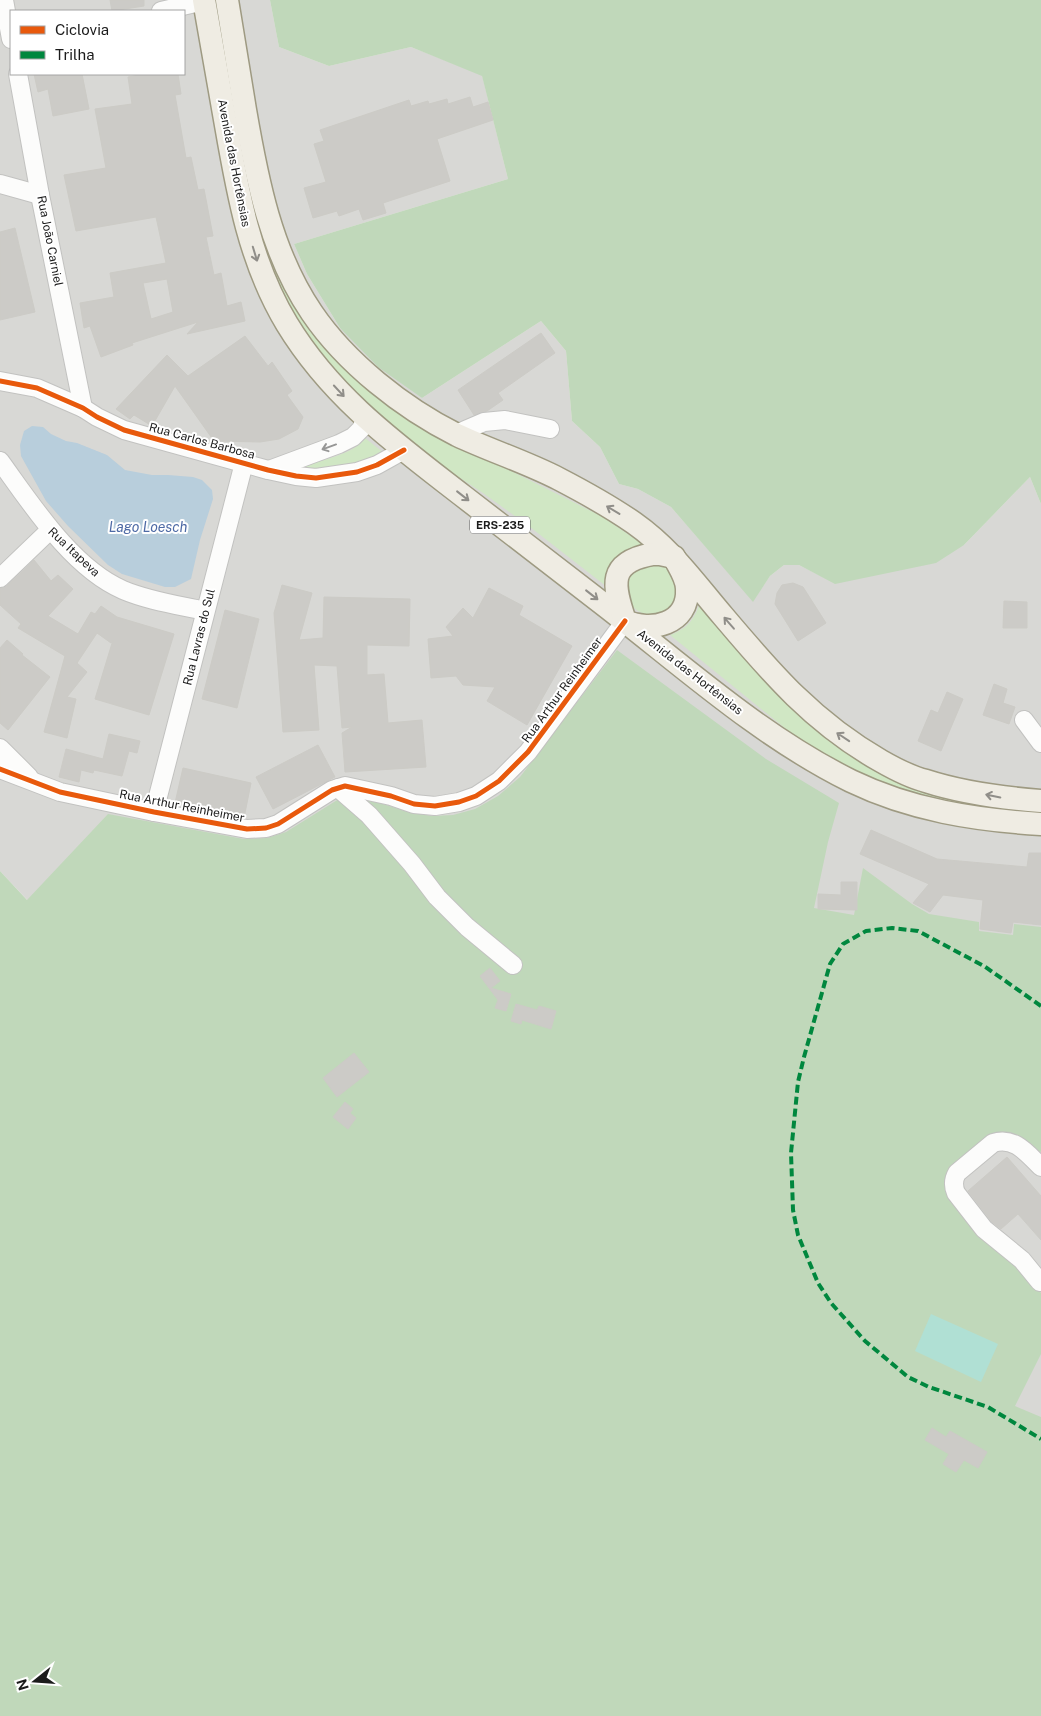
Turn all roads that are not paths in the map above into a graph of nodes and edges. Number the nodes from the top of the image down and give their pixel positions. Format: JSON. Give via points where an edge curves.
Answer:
{"nodes":[{"id":1,"x":4,"y":0,"type":"edge"},
{"id":2,"x":227,"y":0,"type":"edge"},
{"id":3,"x":204,"y":1,"type":"edge"},
{"id":4,"x":165,"y":10,"type":"edge"},
{"id":5,"x":10,"y":33,"type":"edge"},
{"id":6,"x":18,"y":75,"type":"edge"},
{"id":7,"x":250,"y":138,"type":"junction"},
{"id":8,"x":0,"y":184,"type":"edge"},
{"id":9,"x":40,"y":195,"type":"junction"},
{"id":10,"x":0,"y":381,"type":"edge"},
{"id":11,"x":83,"y":408,"type":"junction"},
{"id":12,"x":366,"y":418,"type":"junction"},
{"id":13,"x":550,"y":430,"type":"dead end"},
{"id":14,"x":456,"y":434,"type":"junction"},
{"id":15,"x":404,"y":450,"type":"junction"},
{"id":16,"x":0,"y":461,"type":"edge"},
{"id":17,"x":244,"y":463,"type":"junction"},
{"id":18,"x":268,"y":470,"type":"junction"},
{"id":19,"x":50,"y":530,"type":"junction"},
{"id":20,"x":674,"y":557,"type":"junction"},
{"id":21,"x":0,"y":578,"type":"edge"},
{"id":22,"x":205,"y":611,"type":"junction"},
{"id":23,"x":625,"y":621,"type":"junction"},
{"id":24,"x":1024,"y":720,"type":"dead end"},
{"id":25,"x":1041,"y":743,"type":"edge"},
{"id":26,"x":0,"y":748,"type":"edge"},
{"id":27,"x":0,"y":769,"type":"edge"},
{"id":28,"x":34,"y":782,"type":"junction"},
{"id":29,"x":338,"y":788,"type":"junction"},
{"id":30,"x":1041,"y":802,"type":"edge"},
{"id":31,"x":154,"y":812,"type":"junction"},
{"id":32,"x":1041,"y":824,"type":"edge"},
{"id":33,"x":513,"y":965,"type":"dead end"},
{"id":34,"x":1041,"y":1167,"type":"edge"},
{"id":35,"x":1040,"y":1282,"type":"edge"}],
"edges":[{"from":1,"to":5,"type":"street"},
{"from":2,"to":7,"type":"main road","name":"Avenida das Hortênsias"},
{"from":3,"to":4,"type":"street"},
{"from":3,"to":7,"type":"main road","via":[[214,8],[235,95]]},
{"from":3,"to":12,"type":"main road","name":"Avenida das Hortênsias","number":"ERS-235","one_way":true,"via":[[236,180],[257,261],[271,294],[311,358]]},
{"from":6,"to":9,"type":"street","name":"Rua João Carniel"},
{"from":7,"to":14,"type":"main road","name":"Avenida das Hortênsias","via":[[279,253],[312,313],[363,370],[398,398]]},
{"from":8,"to":9,"type":"street"},
{"from":9,"to":11,"type":"street","name":"Rua João Carniel"},
{"from":10,"to":11,"type":"street","name":"Rua Carlos Barbosa","via":[[37,388]]},
{"from":11,"to":17,"type":"street","name":"Rua Carlos Barbosa","via":[[124,430]]},
{"from":12,"to":15,"type":"main road","name":"Avenida das Hortênsias","number":"ERS-235"},
{"from":12,"to":18,"type":"street","one_way":true,"via":[[361,429],[339,444]]},
{"from":13,"to":14,"type":"street","via":[[505,420],[484,422]]},
{"from":20,"to":14,"type":"main road","name":"Avenida das Hortênsias","one_way":true,"via":[[634,523],[592,497]]},
{"from":15,"to":18,"type":"street","name":"Rua Carlos Barbosa","via":[[377,465],[336,476],[316,478]]},
{"from":15,"to":23,"type":"main road","name":"Avenida das Hortênsias","number":"ERS-235","one_way":true},
{"from":16,"to":19,"type":"street","name":"Rua Itapeva"},
{"from":17,"to":18,"type":"street","name":"Rua Carlos Barbosa"},
{"from":17,"to":22,"type":"street","name":"Rua Lavras do Sul"},
{"from":19,"to":21,"type":"street"},
{"from":19,"to":22,"type":"street","name":"Rua Itapeva","via":[[100,577],[122,590]]},
{"from":20,"to":23,"type":"main road","via":[[653,554],[624,565],[617,575],[616,585]]},
{"from":20,"to":23,"type":"main road","via":[[687,587],[682,611],[669,623],[660,626],[634,625]]},
{"from":30,"to":20,"type":"main road","name":"Avenida das Hortênsias","one_way":true,"via":[[1002,798],[924,781],[855,746],[808,709],[776,677]]},
{"from":22,"to":31,"type":"street","name":"Rua Lavras do Sul"},
{"from":23,"to":29,"type":"street","name":"Rua Arthur Reinheimer","via":[[528,752],[499,781],[476,796],[435,806],[414,804],[345,786]]},
{"from":23,"to":32,"type":"main road","name":"Avenida das Hortênsias","number":"ERS-235","via":[[698,680],[792,748],[852,781],[922,808],[966,817]]},
{"from":24,"to":25,"type":"street"},
{"from":26,"to":28,"type":"street"},
{"from":27,"to":28,"type":"street","name":"Rua Arthur Reinheimer"},
{"from":28,"to":31,"type":"street","name":"Rua Arthur Reinheimer","via":[[60,792]]},
{"from":29,"to":31,"type":"street","name":"Rua Arthur Reinheimer","via":[[266,828],[247,829]]},
{"from":29,"to":33,"type":"street","via":[[369,815],[437,897]]},
{"from":34,"to":35,"type":"street","via":[[1022,1148],[1000,1141],[993,1143],[954,1179],[956,1193],[984,1229],[1022,1260]]}]}
